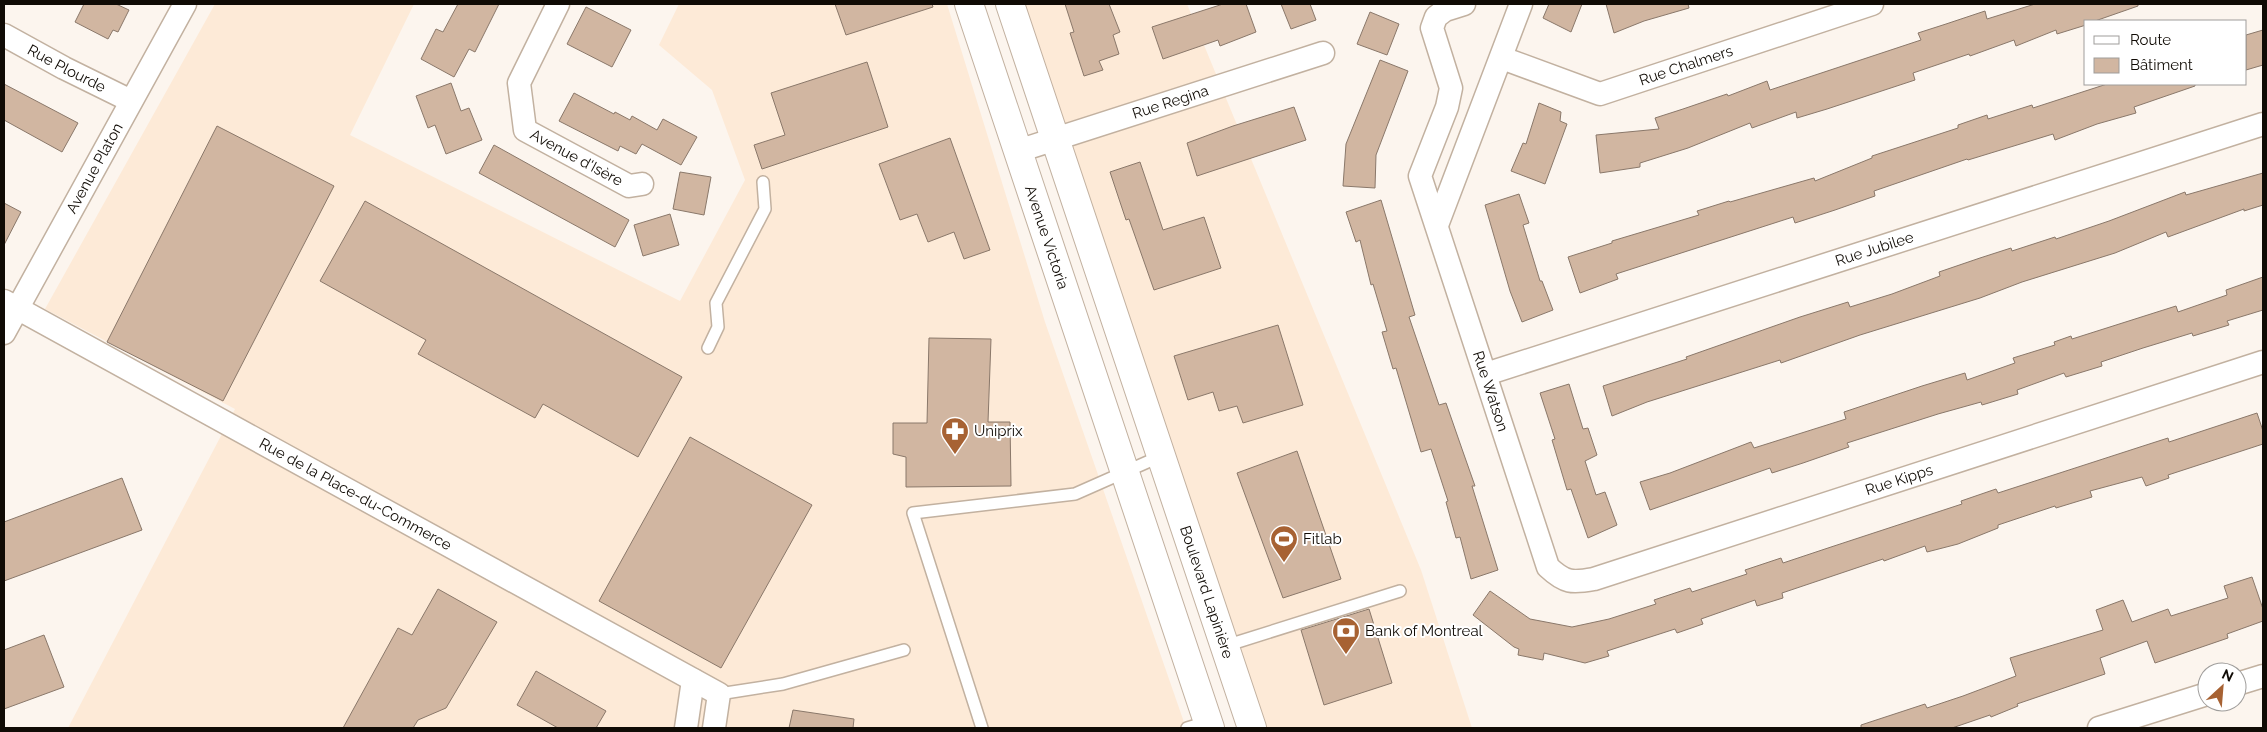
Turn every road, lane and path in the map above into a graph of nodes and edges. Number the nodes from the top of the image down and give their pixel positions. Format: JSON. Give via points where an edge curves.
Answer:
{"nodes":[{"id":1,"x":185,"y":4,"type":"edge"},
{"id":2,"x":558,"y":4,"type":"edge"},
{"id":3,"x":970,"y":4,"type":"edge"},
{"id":4,"x":1010,"y":4,"type":"edge"},
{"id":5,"x":1464,"y":4,"type":"edge"},
{"id":6,"x":1522,"y":4,"type":"edge"},
{"id":7,"x":1872,"y":4,"type":"edge"},
{"id":8,"x":4,"y":35,"type":"edge"},
{"id":9,"x":1323,"y":53,"type":"dead end"},
{"id":10,"x":1502,"y":58,"type":"junction"},
{"id":11,"x":131,"y":101,"type":"junction"},
{"id":12,"x":2263,"y":124,"type":"edge"},
{"id":13,"x":1055,"y":138,"type":"junction"},
{"id":14,"x":1018,"y":151,"type":"junction"},
{"id":15,"x":763,"y":182,"type":"dead end"},
{"id":16,"x":642,"y":184,"type":"dead end"},
{"id":17,"x":1437,"y":225,"type":"junction"},
{"id":18,"x":10,"y":305,"type":"edge"},
{"id":19,"x":4,"y":332,"type":"edge"},
{"id":20,"x":708,"y":348,"type":"dead end"},
{"id":21,"x":2263,"y":362,"type":"edge"},
{"id":22,"x":1486,"y":374,"type":"junction"},
{"id":23,"x":1161,"y":456,"type":"junction"},
{"id":24,"x":1125,"y":472,"type":"junction"},
{"id":25,"x":1545,"y":557,"type":"joint"},
{"id":26,"x":1400,"y":591,"type":"dead end"},
{"id":27,"x":1225,"y":646,"type":"junction"},
{"id":28,"x":904,"y":650,"type":"dead end"},
{"id":29,"x":2263,"y":676,"type":"edge"},
{"id":30,"x":693,"y":680,"type":"junction"},
{"id":31,"x":2247,"y":681,"type":"edge"},
{"id":32,"x":719,"y":694,"type":"junction"},
{"id":33,"x":2197,"y":697,"type":"edge"},
{"id":34,"x":1201,"y":726,"type":"edge"},
{"id":35,"x":686,"y":728,"type":"edge"},
{"id":36,"x":714,"y":728,"type":"edge"},
{"id":37,"x":982,"y":728,"type":"edge"},
{"id":38,"x":1252,"y":728,"type":"edge"},
{"id":39,"x":2099,"y":728,"type":"edge"}],
"edges":[{"from":1,"to":11,"type":"street","name":"Avenue Platon"},
{"from":2,"to":16,"type":"street","name":"Avenue d'Isère","via":[[519,83],[525,130],[629,186]]},
{"from":3,"to":14,"type":"main road","name":"Avenue Victoria"},
{"from":4,"to":13,"type":"main road"},
{"from":5,"to":17,"type":"street","name":"Rue Watson","via":[[1445,10],[1436,17],[1432,28],[1451,88],[1447,107],[1420,176]]},
{"from":6,"to":10,"type":"street"},
{"from":7,"to":10,"type":"street","name":"Rue Chalmers","via":[[1600,94]]},
{"from":8,"to":11,"type":"street","name":"Rue Plourde"},
{"from":9,"to":13,"type":"street","name":"Rue Regina"},
{"from":10,"to":17,"type":"street"},
{"from":11,"to":18,"type":"street","name":"Avenue Platon"},
{"from":12,"to":22,"type":"street","name":"Rue Jubilee"},
{"from":13,"to":14,"type":"street","name":"Rue Regina"},
{"from":13,"to":23,"type":"main road"},
{"from":14,"to":24,"type":"main road","name":"Avenue Victoria"},
{"from":15,"to":20,"type":"lane","via":[[765,209],[716,303],[718,327]]},
{"from":17,"to":22,"type":"street","name":"Rue Watson"},
{"from":18,"to":19,"type":"street","name":"Avenue Platon"},
{"from":18,"to":30,"type":"street","name":"Rue de la Place-du-Commerce"},
{"from":21,"to":25,"type":"street","name":"Rue Kipps","via":[[1594,580],[1574,583],[1558,576],[1548,567]]},
{"from":22,"to":25,"type":"street","name":"Rue Watson"},
{"from":23,"to":24,"type":"lane"},
{"from":23,"to":27,"type":"main road","name":"Boulevard Lapinière"},
{"from":24,"to":34,"type":"main road"},
{"from":24,"to":37,"type":"lane","via":[[1075,494],[913,513]]},
{"from":26,"to":27,"type":"lane"},
{"from":27,"to":38,"type":"main road","name":"Boulevard Lapinière"},
{"from":28,"to":32,"type":"lane","via":[[783,684]]},
{"from":29,"to":31,"type":"street"},
{"from":30,"to":32,"type":"street","name":"Rue de la Place-du-Commerce"},
{"from":30,"to":35,"type":"street"},
{"from":32,"to":36,"type":"street"},
{"from":33,"to":39,"type":"street"}]}
